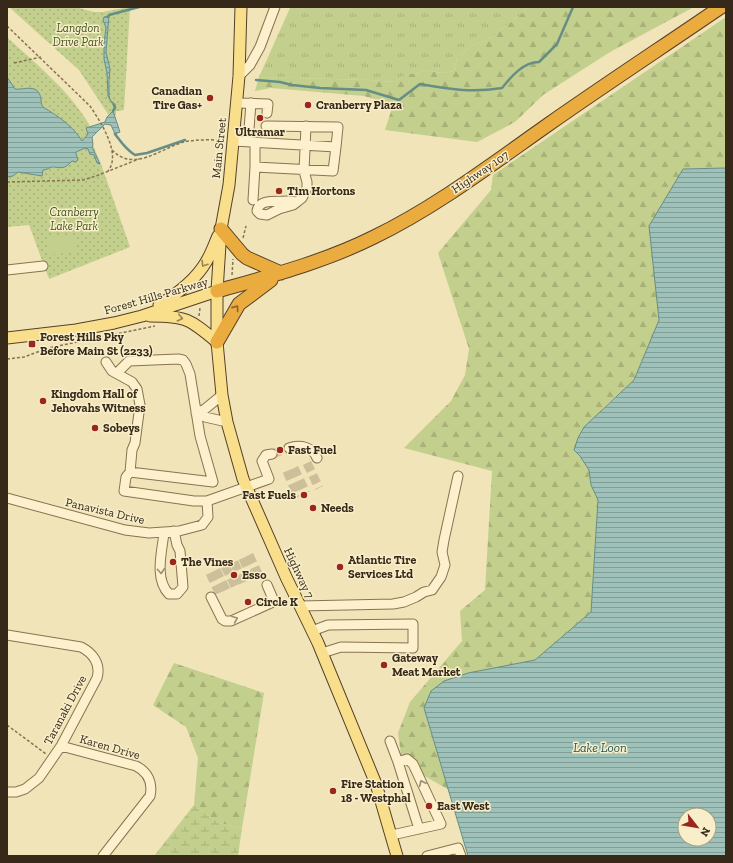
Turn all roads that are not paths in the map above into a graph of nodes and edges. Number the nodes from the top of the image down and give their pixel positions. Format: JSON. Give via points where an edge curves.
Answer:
{"nodes":[{"id":1,"x":241,"y":7,"type":"edge"},
{"id":2,"x":275,"y":7,"type":"edge"},
{"id":3,"x":721,"y":7,"type":"edge"},
{"id":4,"x":239,"y":76,"type":"junction"},
{"id":5,"x":237,"y":103,"type":"junction"},
{"id":6,"x":251,"y":103,"type":"junction"},
{"id":7,"x":266,"y":120,"type":"junction"},
{"id":8,"x":306,"y":126,"type":"junction"},
{"id":9,"x":233,"y":141,"type":"junction"},
{"id":10,"x":251,"y":142,"type":"junction"},
{"id":11,"x":265,"y":143,"type":"junction"},
{"id":12,"x":305,"y":145,"type":"junction"},
{"id":13,"x":336,"y":147,"type":"junction"},
{"id":14,"x":255,"y":167,"type":"junction"},
{"id":15,"x":304,"y":171,"type":"junction"},
{"id":16,"x":253,"y":200,"type":"dead end"},
{"id":17,"x":297,"y":202,"type":"dead end"},
{"id":18,"x":221,"y":229,"type":"junction"},
{"id":19,"x":43,"y":266,"type":"dead end"},
{"id":20,"x":7,"y":270,"type":"edge"},
{"id":21,"x":281,"y":273,"type":"junction"},
{"id":22,"x":217,"y":292,"type":"junction"},
{"id":23,"x":142,"y":316,"type":"junction"},
{"id":24,"x":7,"y":338,"type":"edge"},
{"id":25,"x":217,"y":342,"type":"junction"},
{"id":26,"x":106,"y":362,"type":"dead end"},
{"id":27,"x":117,"y":373,"type":"junction"},
{"id":28,"x":222,"y":395,"type":"junction"},
{"id":29,"x":196,"y":413,"type":"junction"},
{"id":30,"x":228,"y":422,"type":"junction"},
{"id":31,"x":289,"y":448,"type":"tunnel mouth"},
{"id":32,"x":272,"y":454,"type":"tunnel mouth"},
{"id":33,"x":317,"y":458,"type":"tunnel mouth"},
{"id":34,"x":130,"y":472,"type":"junction"},
{"id":35,"x":458,"y":476,"type":"dead end"},
{"id":36,"x":247,"y":487,"type":"junction"},
{"id":37,"x":7,"y":498,"type":"edge"},
{"id":38,"x":207,"y":501,"type":"junction"},
{"id":39,"x":174,"y":531,"type":"junction"},
{"id":40,"x":164,"y":533,"type":"junction"},
{"id":41,"x":179,"y":548,"type":"junction"},
{"id":42,"x":162,"y":549,"type":"junction"},
{"id":43,"x":267,"y":585,"type":"dead end"},
{"id":44,"x":211,"y":597,"type":"tunnel mouth"},
{"id":45,"x":300,"y":606,"type":"junction"},
{"id":46,"x":312,"y":631,"type":"junction"},
{"id":47,"x":7,"y":634,"type":"edge"},
{"id":48,"x":322,"y":653,"type":"junction"},
{"id":49,"x":390,"y":740,"type":"dead end"},
{"id":50,"x":61,"y":746,"type":"junction"},
{"id":51,"x":398,"y":762,"type":"junction"},
{"id":52,"x":7,"y":792,"type":"edge"},
{"id":53,"x":419,"y":829,"type":"junction"},
{"id":54,"x":392,"y":835,"type":"junction"},
{"id":55,"x":103,"y":856,"type":"edge"},
{"id":56,"x":397,"y":856,"type":"edge"},
{"id":57,"x":427,"y":856,"type":"edge"},
{"id":58,"x":460,"y":856,"type":"edge"}],
"edges":[{"from":1,"to":4,"type":"main road","name":"Main Street"},
{"from":2,"to":4,"type":"street","via":[[260,47],[250,65]]},
{"from":3,"to":21,"type":"highway","name":"Highway 107","via":[[423,210],[355,246]]},
{"from":4,"to":5,"type":"main road","name":"Main Street"},
{"from":5,"to":6,"type":"street"},
{"from":5,"to":9,"type":"main road","name":"Main Street"},
{"from":6,"to":7,"type":"street","via":[[268,104]]},
{"from":6,"to":10,"type":"street"},
{"from":7,"to":8,"type":"street"},
{"from":7,"to":11,"type":"street"},
{"from":8,"to":12,"type":"street"},
{"from":8,"to":13,"type":"street","via":[[338,127]]},
{"from":9,"to":10,"type":"street"},
{"from":9,"to":18,"type":"main road","name":"Main Street"},
{"from":10,"to":11,"type":"street"},
{"from":10,"to":14,"type":"street"},
{"from":11,"to":12,"type":"street"},
{"from":12,"to":13,"type":"street"},
{"from":12,"to":15,"type":"street"},
{"from":13,"to":15,"type":"street","via":[[333,171]]},
{"from":14,"to":15,"type":"street"},
{"from":14,"to":16,"type":"street"},
{"from":15,"to":17,"type":"street","via":[[307,188]]},
{"from":18,"to":21,"type":"highway","via":[[247,258]]},
{"from":18,"to":22,"type":"main road","name":"Main Street"},
{"from":18,"to":23,"type":"main road","one_way":true,"via":[[206,262],[190,282]]},
{"from":19,"to":20,"type":"street"},
{"from":21,"to":22,"type":"highway","name":"Highway 107"},
{"from":25,"to":21,"type":"highway","one_way":true,"via":[[239,304]]},
{"from":22,"to":23,"type":"main road","name":"Forest Hills Parkway"},
{"from":22,"to":25,"type":"main road","name":"Highway 7"},
{"from":23,"to":24,"type":"main road","name":"Forest Hills Parkway","via":[[76,330]]},
{"from":23,"to":25,"type":"main road","one_way":true,"via":[[183,318],[196,324]]},
{"from":25,"to":28,"type":"main road","name":"Highway 7"},
{"from":26,"to":27,"type":"street","via":[[112,371]]},
{"from":27,"to":29,"type":"street","via":[[129,361],[183,360],[190,374]]},
{"from":27,"to":34,"type":"street","via":[[132,382],[137,389],[140,405]]},
{"from":28,"to":29,"type":"street"},
{"from":28,"to":30,"type":"main road","name":"Highway 7"},
{"from":29,"to":30,"type":"street"},
{"from":29,"to":34,"type":"street","via":[[213,482]]},
{"from":30,"to":36,"type":"main road","name":"Highway 7","via":[[237,461]]},
{"from":31,"to":33,"type":"street","via":[[309,448]]},
{"from":32,"to":36,"type":"street","via":[[266,455],[262,461],[269,479]]},
{"from":34,"to":38,"type":"street","via":[[126,477],[124,491]]},
{"from":35,"to":45,"type":"street","via":[[442,552],[445,565],[432,590],[416,598],[393,604]]},
{"from":36,"to":38,"type":"street"},
{"from":36,"to":45,"type":"main road","name":"Highway 7"},
{"from":37,"to":40,"type":"street","name":"Panavista Drive","via":[[125,530]]},
{"from":38,"to":39,"type":"street","name":"Panavista Drive","via":[[209,514],[204,523]]},
{"from":39,"to":40,"type":"street","name":"Panavista Drive"},
{"from":39,"to":41,"type":"street","via":[[176,545]]},
{"from":40,"to":42,"type":"street"},
{"from":41,"to":42,"type":"street"},
{"from":42,"to":41,"type":"street","one_way":true,"via":[[162,584],[165,590],[173,595],[183,587]]},
{"from":44,"to":43,"type":"street","one_way":true,"via":[[222,619],[231,621],[271,603],[273,599]]},
{"from":45,"to":46,"type":"main road","name":"Highway 7"},
{"from":46,"to":48,"type":"main road","name":"Highway 7"},
{"from":46,"to":48,"type":"street","via":[[328,625],[413,624],[413,648],[341,647]]},
{"from":47,"to":50,"type":"street","name":"Taranaki Drive","via":[[79,646],[92,653],[96,660],[97,678]]},
{"from":48,"to":54,"type":"main road","name":"Highway 7","via":[[376,784]]},
{"from":49,"to":51,"type":"street"},
{"from":50,"to":52,"type":"street","name":"Taranaki Drive","via":[[34,784],[21,791]]},
{"from":50,"to":55,"type":"street","name":"Karen Drive","via":[[136,766],[144,771],[149,779],[152,787],[150,796]]},
{"from":51,"to":53,"type":"street"},
{"from":53,"to":51,"type":"street","one_way":true,"via":[[440,824],[413,764],[407,759]]},
{"from":53,"to":54,"type":"street"},
{"from":54,"to":56,"type":"main road","name":"Highway 7"},
{"from":57,"to":58,"type":"street","via":[[458,848]]}]}
